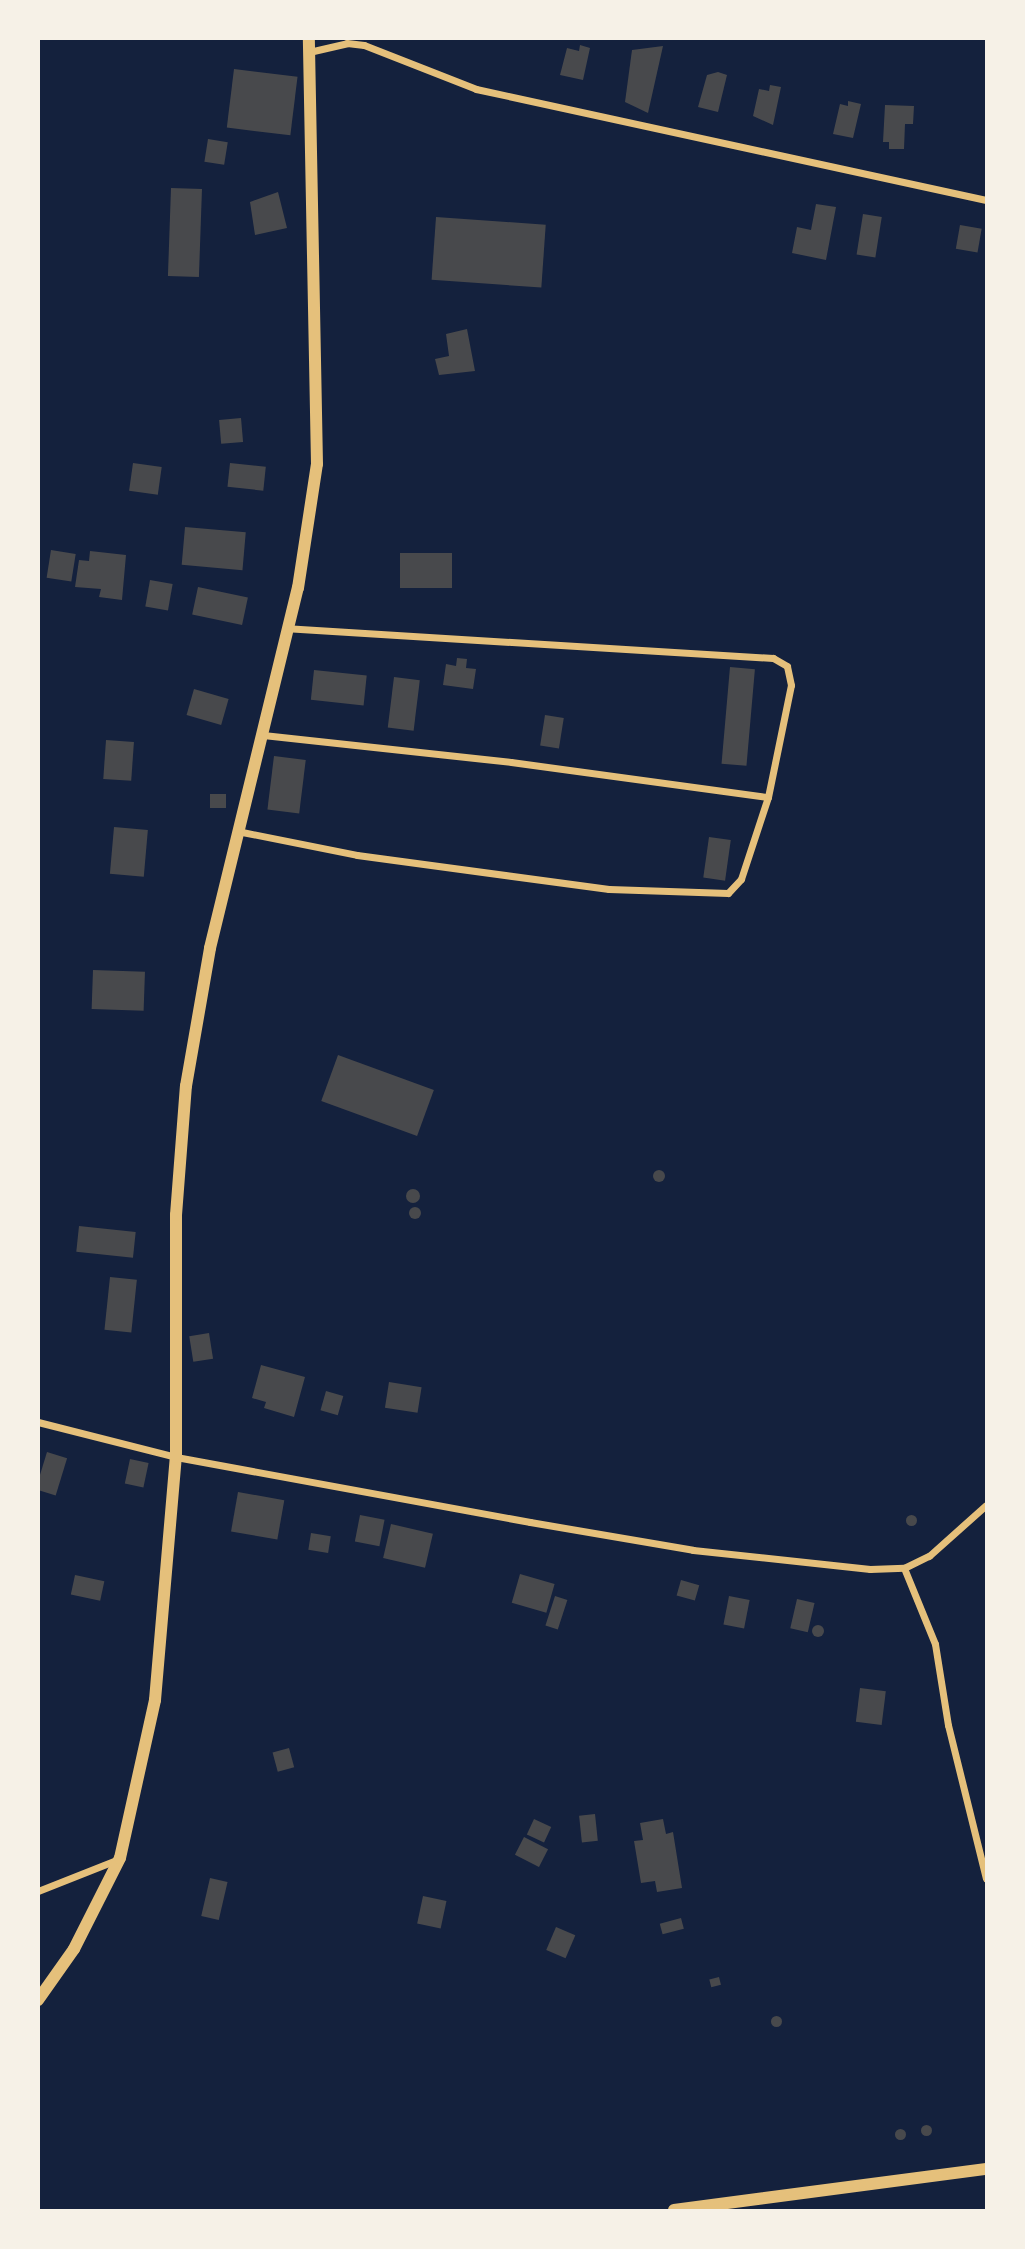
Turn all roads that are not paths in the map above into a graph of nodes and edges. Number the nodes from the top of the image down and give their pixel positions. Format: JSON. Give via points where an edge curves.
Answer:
{"nodes":[{"id":1,"x":309,"y":38,"type":"edge"},
{"id":2,"x":309,"y":52,"type":"junction"},
{"id":3,"x":986,"y":200,"type":"edge"},
{"id":4,"x":288,"y":628,"type":"junction"},
{"id":5,"x":263,"y":735,"type":"junction"},
{"id":6,"x":768,"y":797,"type":"junction"},
{"id":7,"x":242,"y":832,"type":"junction"},
{"id":8,"x":38,"y":1422,"type":"edge"},
{"id":9,"x":176,"y":1457,"type":"junction"},
{"id":10,"x":986,"y":1505,"type":"edge"},
{"id":11,"x":904,"y":1568,"type":"junction"},
{"id":12,"x":120,"y":1858,"type":"junction"},
{"id":13,"x":986,"y":1878,"type":"edge"},
{"id":14,"x":38,"y":1891,"type":"edge"},
{"id":15,"x":38,"y":2000,"type":"edge"},
{"id":16,"x":986,"y":2169,"type":"edge"},
{"id":17,"x":674,"y":2210,"type":"edge"}],
"edges":[{"from":1,"to":2,"type":"street"},
{"from":2,"to":3,"type":"street","via":[[347,43],[364,45],[476,89]]},
{"from":2,"to":4,"type":"street","via":[[317,464]]},
{"from":4,"to":5,"type":"street"},
{"from":4,"to":6,"type":"street","via":[[571,643],[782,661],[791,685]]},
{"from":5,"to":6,"type":"street"},
{"from":5,"to":7,"type":"street"},
{"from":6,"to":7,"type":"street","via":[[741,879],[732,892],[713,895],[636,892],[440,867]]},
{"from":7,"to":9,"type":"street","via":[[210,948],[181,1123],[176,1215]]},
{"from":8,"to":9,"type":"street"},
{"from":9,"to":11,"type":"street","via":[[693,1550]]},
{"from":9,"to":12,"type":"street","via":[[155,1700],[138,1793]]},
{"from":10,"to":11,"type":"street","via":[[952,1540]]},
{"from":11,"to":13,"type":"street","via":[[935,1644],[948,1725]]},
{"from":12,"to":14,"type":"street"},
{"from":12,"to":15,"type":"street","via":[[74,1949]]},
{"from":16,"to":17,"type":"street"}]}
